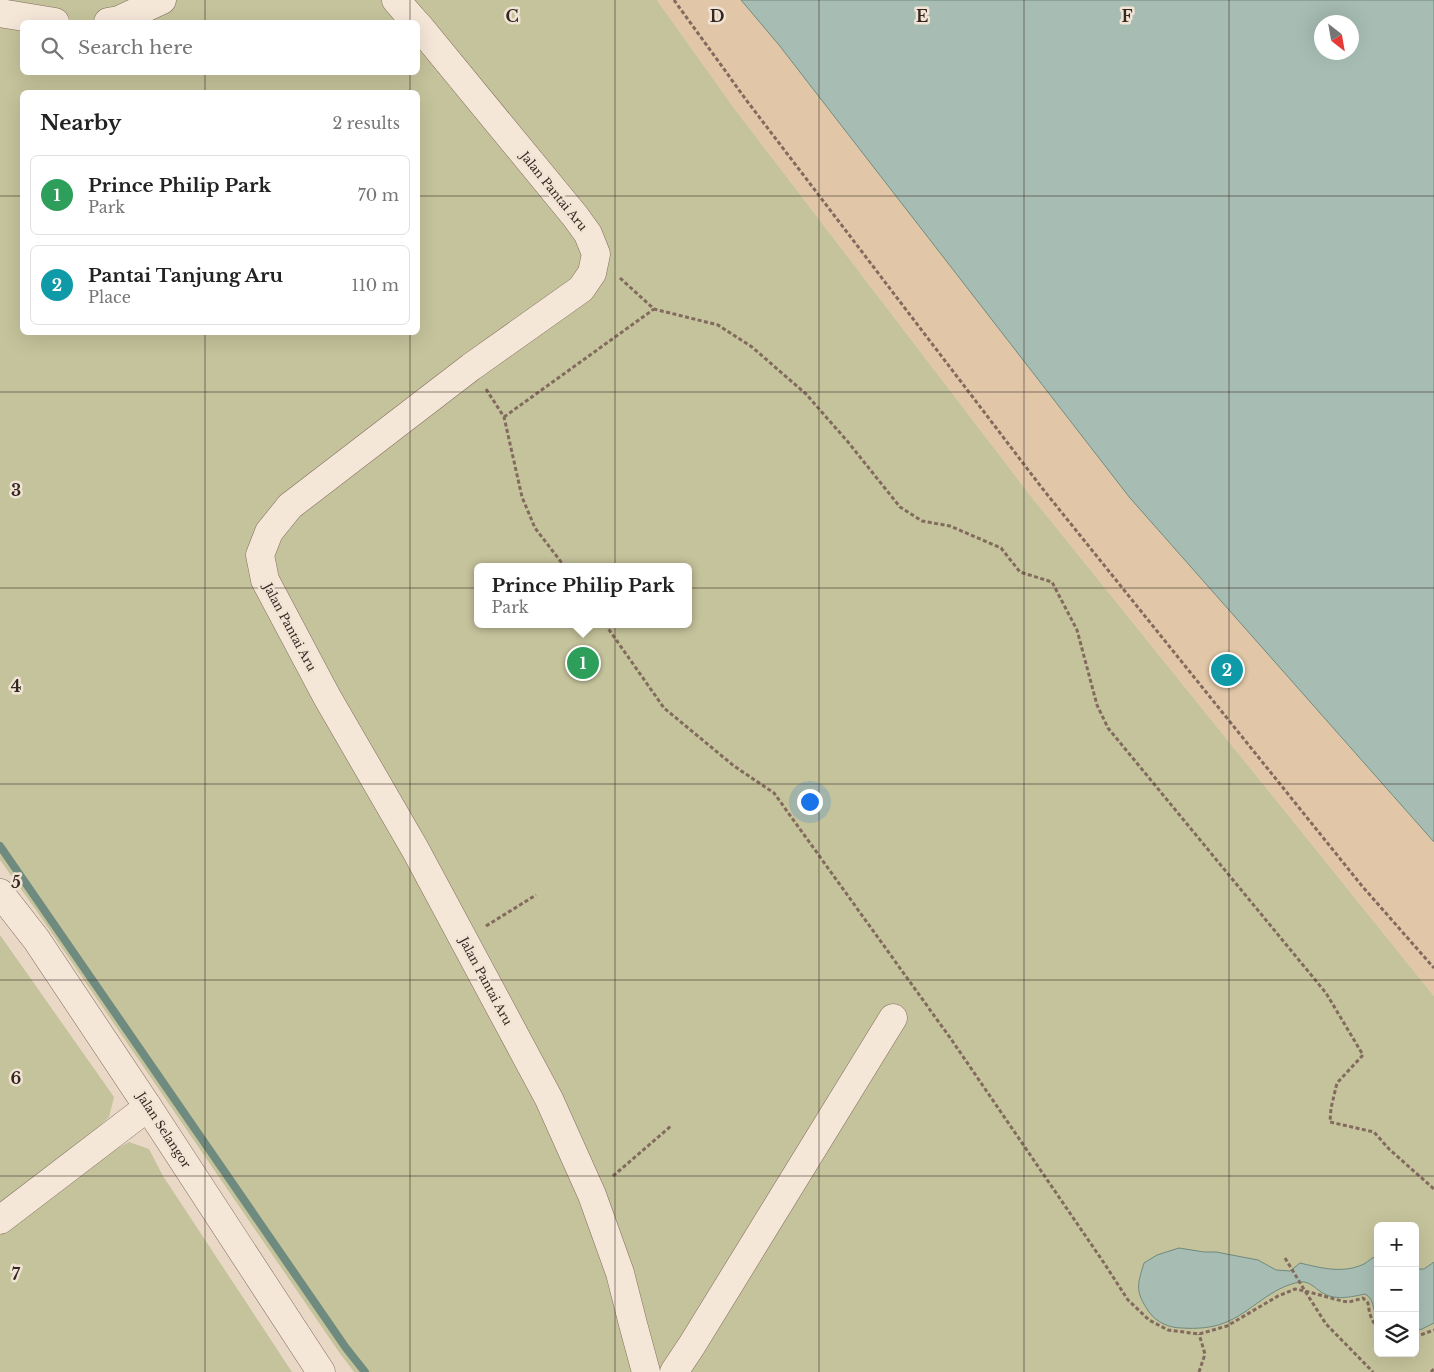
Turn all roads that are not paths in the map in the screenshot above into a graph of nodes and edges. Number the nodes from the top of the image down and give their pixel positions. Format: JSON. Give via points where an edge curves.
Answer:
{"nodes":[{"id":1,"x":162,"y":0,"type":"edge"},
{"id":2,"x":396,"y":0,"type":"edge"},
{"id":3,"x":0,"y":13,"type":"edge"},
{"id":4,"x":43,"y":20,"type":"edge"},
{"id":5,"x":119,"y":20,"type":"edge"},
{"id":6,"x":413,"y":20,"type":"edge"},
{"id":7,"x":420,"y":29,"type":"edge"},
{"id":8,"x":0,"y":893,"type":"edge"},
{"id":9,"x":893,"y":1018,"type":"dead end"},
{"id":10,"x":148,"y":1107,"type":"junction"},
{"id":11,"x":0,"y":1220,"type":"edge"},
{"id":12,"x":321,"y":1372,"type":"edge"},
{"id":13,"x":646,"y":1372,"type":"edge"},
{"id":14,"x":674,"y":1372,"type":"edge"}],
"edges":[{"from":1,"to":5,"type":"street"},
{"from":2,"to":6,"type":"street","name":"Jalan Pantai Aru"},
{"from":3,"to":4,"type":"street"},
{"from":7,"to":13,"type":"street","name":"Jalan Pantai Aru","via":[[588,234],[596,254],[592,273],[582,289],[472,367],[290,506],[269,532],[260,556],[265,580],[287,623],[415,849],[549,1099],[592,1194],[620,1273]]},
{"from":8,"to":10,"type":"street","name":"Jalan Selangor","via":[[36,939]]},
{"from":9,"to":14,"type":"street"},
{"from":10,"to":11,"type":"street"},
{"from":10,"to":12,"type":"street","name":"Jalan Selangor"}]}
